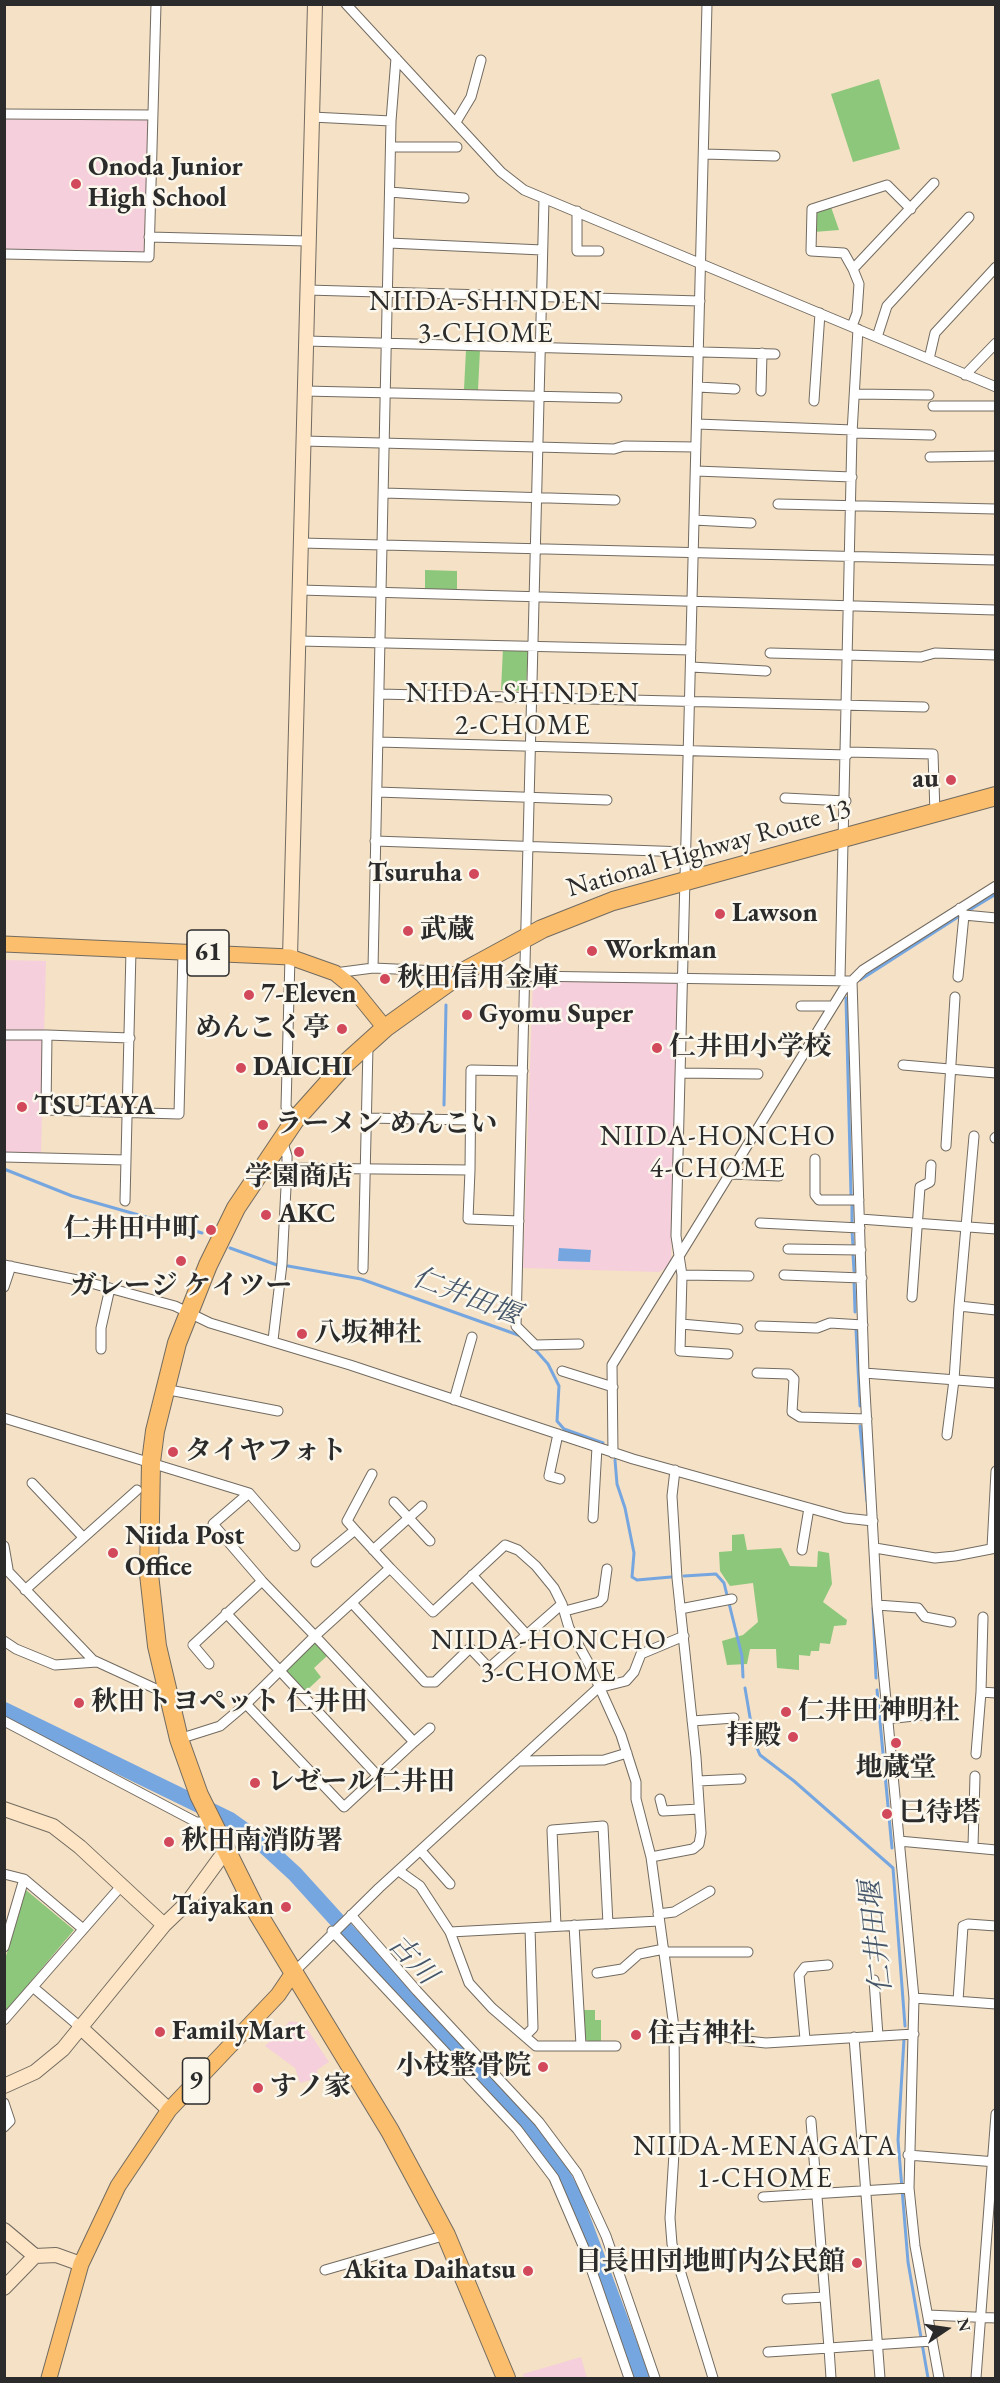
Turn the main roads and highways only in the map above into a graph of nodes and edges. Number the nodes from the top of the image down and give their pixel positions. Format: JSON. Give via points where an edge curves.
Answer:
{"nodes":[{"id":1,"x":996,"y":796,"type":"edge"},
{"id":2,"x":4,"y":944,"type":"edge"},
{"id":3,"x":385,"y":1028,"type":"junction"},
{"id":4,"x":292,"y":1973,"type":"junction"},
{"id":5,"x":505,"y":2378,"type":"edge"},
{"id":6,"x":49,"y":2379,"type":"edge"}],
"edges":[{"from":1,"to":3,"type":"highway","name":"National Highway Route 13","via":[[685,879],[590,909],[463,972]]},
{"from":2,"to":3,"type":"main road","number":"61","via":[[290,957],[335,973],[351,986]]},
{"from":3,"to":4,"type":"highway","name":"National Highway Route 13","via":[[345,1064],[295,1120],[236,1208],[187,1312],[164,1389],[152,1462],[149,1574],[157,1646],[179,1739],[211,1821]]},
{"from":4,"to":5,"type":"highway","name":"National Highway Route 13","via":[[390,2131],[446,2235]]},
{"from":4,"to":6,"type":"main road","number":"9","via":[[278,1995],[169,2110],[118,2186],[81,2264]]}]}
